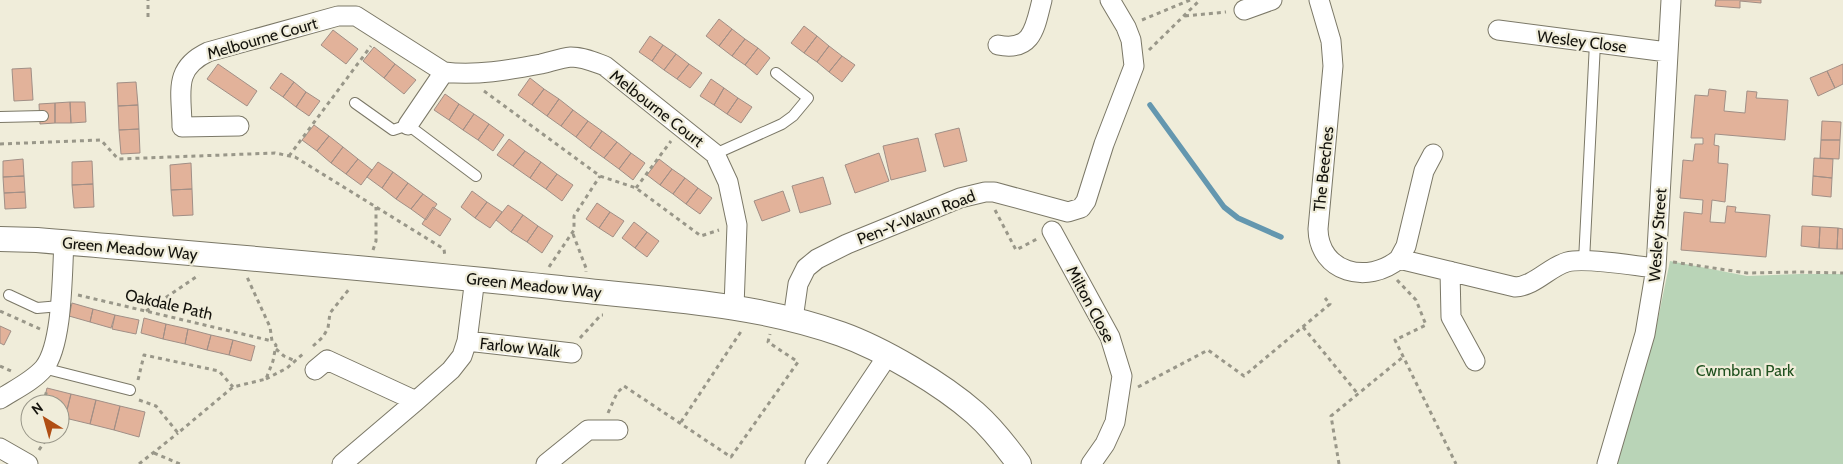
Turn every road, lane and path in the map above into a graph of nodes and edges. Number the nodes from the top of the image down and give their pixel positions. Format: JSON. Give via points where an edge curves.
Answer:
{"nodes":[{"id":1,"x":148,"y":0,"type":"edge"},
{"id":2,"x":1042,"y":0,"type":"edge"},
{"id":3,"x":1110,"y":0,"type":"edge"},
{"id":4,"x":1190,"y":0,"type":"edge"},
{"id":5,"x":1200,"y":0,"type":"edge"},
{"id":6,"x":1272,"y":0,"type":"edge"},
{"id":7,"x":1319,"y":0,"type":"edge"},
{"id":8,"x":1671,"y":0,"type":"edge"},
{"id":9,"x":1244,"y":10,"type":"joint"},
{"id":10,"x":1184,"y":16,"type":"junction"},
{"id":11,"x":148,"y":17,"type":"dead end"},
{"id":12,"x":1126,"y":27,"type":"junction"},
{"id":13,"x":1498,"y":30,"type":"dead end"},
{"id":14,"x":373,"y":43,"type":"dead end"},
{"id":15,"x":1595,"y":43,"type":"junction"},
{"id":16,"x":998,"y":45,"type":"dead end"},
{"id":17,"x":1668,"y":52,"type":"junction"},
{"id":18,"x":1134,"y":66,"type":"junction"},
{"id":19,"x":444,"y":72,"type":"junction"},
{"id":20,"x":776,"y":73,"type":"dead end"},
{"id":21,"x":484,"y":90,"type":"dead end"},
{"id":22,"x":355,"y":103,"type":"dead end"},
{"id":23,"x":43,"y":116,"type":"dead end"},
{"id":24,"x":0,"y":118,"type":"edge"},
{"id":25,"x":408,"y":125,"type":"junction"},
{"id":26,"x":239,"y":126,"type":"dead end"},
{"id":27,"x":681,"y":127,"type":"junction"},
{"id":28,"x":0,"y":144,"type":"edge"},
{"id":29,"x":715,"y":154,"type":"junction"},
{"id":30,"x":1433,"y":154,"type":"dead end"},
{"id":31,"x":289,"y":156,"type":"junction"},
{"id":32,"x":476,"y":176,"type":"dead end"},
{"id":33,"x":600,"y":176,"type":"junction"},
{"id":34,"x":636,"y":188,"type":"junction"},
{"id":35,"x":986,"y":192,"type":"junction"},
{"id":36,"x":376,"y":207,"type":"junction"},
{"id":37,"x":737,"y":225,"type":"junction"},
{"id":38,"x":1052,"y":231,"type":"joint"},
{"id":39,"x":572,"y":233,"type":"junction"},
{"id":40,"x":0,"y":239,"type":"edge"},
{"id":41,"x":64,"y":242,"type":"junction"},
{"id":42,"x":373,"y":251,"type":"dead end"},
{"id":43,"x":1584,"y":261,"type":"junction"},
{"id":44,"x":1393,"y":264,"type":"junction"},
{"id":45,"x":1657,"y":264,"type":"junction"},
{"id":46,"x":243,"y":269,"type":"dead end"},
{"id":47,"x":205,"y":271,"type":"dead end"},
{"id":48,"x":1450,"y":271,"type":"junction"},
{"id":49,"x":1843,"y":273,"type":"edge"},
{"id":50,"x":446,"y":275,"type":"junction"},
{"id":51,"x":475,"y":278,"type":"junction"},
{"id":52,"x":352,"y":285,"type":"dead end"},
{"id":53,"x":544,"y":286,"type":"junction"},
{"id":54,"x":586,"y":291,"type":"junction"},
{"id":55,"x":9,"y":295,"type":"dead end"},
{"id":56,"x":60,"y":298,"type":"junction"},
{"id":57,"x":1325,"y":298,"type":"dead end"},
{"id":58,"x":0,"y":311,"type":"edge"},
{"id":59,"x":146,"y":311,"type":"junction"},
{"id":60,"x":608,"y":314,"type":"dead end"},
{"id":61,"x":749,"y":316,"type":"junction"},
{"id":62,"x":793,"y":319,"type":"junction"},
{"id":63,"x":1303,"y":327,"type":"junction"},
{"id":64,"x":56,"y":337,"type":"junction"},
{"id":65,"x":272,"y":341,"type":"junction"},
{"id":66,"x":467,"y":341,"type":"junction"},
{"id":67,"x":275,"y":349,"type":"junction"},
{"id":68,"x":570,"y":353,"type":"joint"},
{"id":69,"x":888,"y":355,"type":"junction"},
{"id":70,"x":1403,"y":357,"type":"junction"},
{"id":71,"x":295,"y":361,"type":"junction"},
{"id":72,"x":1475,"y":361,"type":"dead end"},
{"id":73,"x":43,"y":368,"type":"junction"},
{"id":74,"x":316,"y":370,"type":"dead end"},
{"id":75,"x":266,"y":379,"type":"junction"},
{"id":76,"x":138,"y":381,"type":"dead end"},
{"id":77,"x":233,"y":387,"type":"junction"},
{"id":78,"x":1358,"y":394,"type":"junction"},
{"id":79,"x":132,"y":395,"type":"joint"},
{"id":80,"x":1120,"y":396,"type":"junction"},
{"id":81,"x":0,"y":399,"type":"edge"},
{"id":82,"x":416,"y":401,"type":"junction"},
{"id":83,"x":681,"y":422,"type":"junction"},
{"id":84,"x":609,"y":430,"type":"joint"},
{"id":85,"x":178,"y":433,"type":"junction"},
{"id":86,"x":0,"y":448,"type":"edge"},
{"id":87,"x":153,"y":453,"type":"junction"},
{"id":88,"x":28,"y":464,"type":"edge"},
{"id":89,"x":139,"y":464,"type":"edge"},
{"id":90,"x":180,"y":464,"type":"edge"},
{"id":91,"x":342,"y":464,"type":"edge"},
{"id":92,"x":546,"y":464,"type":"edge"},
{"id":93,"x":815,"y":464,"type":"edge"},
{"id":94,"x":1019,"y":464,"type":"edge"},
{"id":95,"x":1092,"y":464,"type":"edge"},
{"id":96,"x":1339,"y":464,"type":"edge"},
{"id":97,"x":1456,"y":464,"type":"edge"},
{"id":98,"x":1607,"y":464,"type":"edge"}],
"edges":[{"from":1,"to":11,"type":"path"},
{"from":2,"to":16,"type":"street","via":[[1033,31],[1026,42],[1011,48]]},
{"from":3,"to":12,"type":"street"},
{"from":4,"to":12,"type":"path"},
{"from":5,"to":10,"type":"path"},
{"from":6,"to":9,"type":"street"},
{"from":7,"to":44,"type":"street","name":"The Beeches","via":[[1331,41],[1333,66],[1318,238],[1320,247],[1337,264],[1351,272],[1370,273]]},
{"from":8,"to":17,"type":"street","name":"Wesley Street"},
{"from":9,"to":10,"type":"path"},
{"from":10,"to":18,"type":"path"},
{"from":12,"to":18,"type":"street","via":[[1133,48]]},
{"from":13,"to":15,"type":"street","name":"Wesley Close"},
{"from":14,"to":31,"type":"path"},
{"from":15,"to":17,"type":"street","name":"Wesley Close"},
{"from":15,"to":43,"type":"lane"},
{"from":17,"to":45,"type":"street","name":"Wesley Street"},
{"from":18,"to":35,"type":"street","name":"Pen-Y-Waun Road","via":[[1089,194],[1081,208],[1060,211]]},
{"from":19,"to":25,"type":"street"},
{"from":19,"to":26,"type":"street","name":"Melbourne Court","via":[[356,16],[338,16],[208,52],[186,67],[181,79],[182,127]]},
{"from":19,"to":27,"type":"street","name":"Melbourne Court","via":[[484,72],[571,57],[587,59],[605,66]]},
{"from":20,"to":29,"type":"lane","via":[[808,98],[782,124]]},
{"from":21,"to":33,"type":"path"},
{"from":22,"to":25,"type":"lane","via":[[393,130]]},
{"from":23,"to":24,"type":"lane"},
{"from":25,"to":32,"type":"lane"},
{"from":27,"to":29,"type":"street","name":"Melbourne Court"},
{"from":27,"to":34,"type":"path"},
{"from":28,"to":31,"type":"path","via":[[101,140],[118,159],[275,153]]},
{"from":29,"to":37,"type":"street","name":"Melbourne Court","via":[[728,182]]},
{"from":30,"to":44,"type":"street","via":[[1424,171],[1406,246]]},
{"from":31,"to":36,"type":"path"},
{"from":33,"to":34,"type":"path"},
{"from":33,"to":39,"type":"path","via":[[574,216]]},
{"from":34,"to":37,"type":"path","via":[[701,236]]},
{"from":35,"to":38,"type":"path","via":[[1016,250]]},
{"from":35,"to":62,"type":"street","name":"Pen-Y-Waun Road","via":[[960,198],[817,259],[806,268],[798,284]]},
{"from":36,"to":42,"type":"path"},
{"from":36,"to":50,"type":"path","via":[[444,249]]},
{"from":37,"to":61,"type":"street","name":"Melbourne Court"},
{"from":38,"to":80,"type":"street","name":"Milton Close","via":[[1110,337],[1122,376]]},
{"from":39,"to":53,"type":"path","via":[[549,266]]},
{"from":39,"to":54,"type":"path","via":[[586,268]]},
{"from":40,"to":41,"type":"street","name":"Green Meadow Way"},
{"from":41,"to":50,"type":"street","name":"Green Meadow Way"},
{"from":41,"to":56,"type":"street"},
{"from":43,"to":45,"type":"street"},
{"from":43,"to":48,"type":"street","via":[[1563,264],[1520,286]]},
{"from":44,"to":48,"type":"street"},
{"from":44,"to":70,"type":"path","via":[[1416,300],[1426,325],[1395,340]]},
{"from":45,"to":49,"type":"path","via":[[1748,273]]},
{"from":45,"to":98,"type":"street","name":"Wesley Street","via":[[1645,334]]},
{"from":46,"to":65,"type":"path","via":[[270,327]]},
{"from":47,"to":59,"type":"path"},
{"from":48,"to":72,"type":"street","via":[[1451,317]]},
{"from":50,"to":51,"type":"street","name":"Green Meadow Way"},
{"from":51,"to":53,"type":"street","name":"Green Meadow Way"},
{"from":51,"to":66,"type":"street","name":"Farlow Walk"},
{"from":52,"to":71,"type":"path","via":[[330,313],[323,337]]},
{"from":53,"to":54,"type":"street","name":"Green Meadow Way"},
{"from":54,"to":61,"type":"street","name":"Green Meadow Way"},
{"from":55,"to":56,"type":"lane","via":[[37,308]]},
{"from":56,"to":59,"type":"path","name":"Oakdale Path"},
{"from":56,"to":64,"type":"street"},
{"from":57,"to":63,"type":"path","via":[[1330,304]]},
{"from":58,"to":64,"type":"path"},
{"from":59,"to":65,"type":"path","name":"Oakdale Path"},
{"from":60,"to":68,"type":"path","via":[[601,315],[585,330]]},
{"from":61,"to":62,"type":"street","name":"Green Meadow Way"},
{"from":61,"to":83,"type":"path"},
{"from":61,"to":83,"type":"path","via":[[771,332],[768,342],[798,362],[731,457]]},
{"from":62,"to":69,"type":"street","name":"Green Meadow Way","via":[[843,334]]},
{"from":63,"to":78,"type":"path"},
{"from":63,"to":80,"type":"path","via":[[1244,376],[1208,350]]},
{"from":64,"to":73,"type":"street"},
{"from":65,"to":67,"type":"path"},
{"from":66,"to":68,"type":"street","name":"Farlow Walk"},
{"from":66,"to":82,"type":"street","name":"Farlow Walk","via":[[462,356],[451,370]]},
{"from":67,"to":71,"type":"path"},
{"from":67,"to":75,"type":"path"},
{"from":69,"to":93,"type":"street"},
{"from":69,"to":94,"type":"street","name":"Green Meadow Way","via":[[975,413],[999,436]]},
{"from":70,"to":78,"type":"path"},
{"from":70,"to":97,"type":"path"},
{"from":71,"to":75,"type":"path"},
{"from":73,"to":79,"type":"lane"},
{"from":73,"to":81,"type":"street"},
{"from":74,"to":82,"type":"street","via":[[327,360]]},
{"from":75,"to":77,"type":"path"},
{"from":76,"to":77,"type":"path","via":[[144,354],[219,371]]},
{"from":77,"to":85,"type":"path"},
{"from":78,"to":96,"type":"path","via":[[1331,416]]},
{"from":79,"to":85,"type":"path","via":[[156,406]]},
{"from":80,"to":95,"type":"street","name":"Milton Close","via":[[1115,422]]},
{"from":82,"to":91,"type":"street","name":"Farlow Walk"},
{"from":83,"to":84,"type":"path","via":[[624,386],[617,393]]},
{"from":84,"to":92,"type":"street","via":[[588,430]]},
{"from":85,"to":87,"type":"path"},
{"from":86,"to":88,"type":"street"},
{"from":87,"to":89,"type":"path"},
{"from":87,"to":90,"type":"path"}]}
